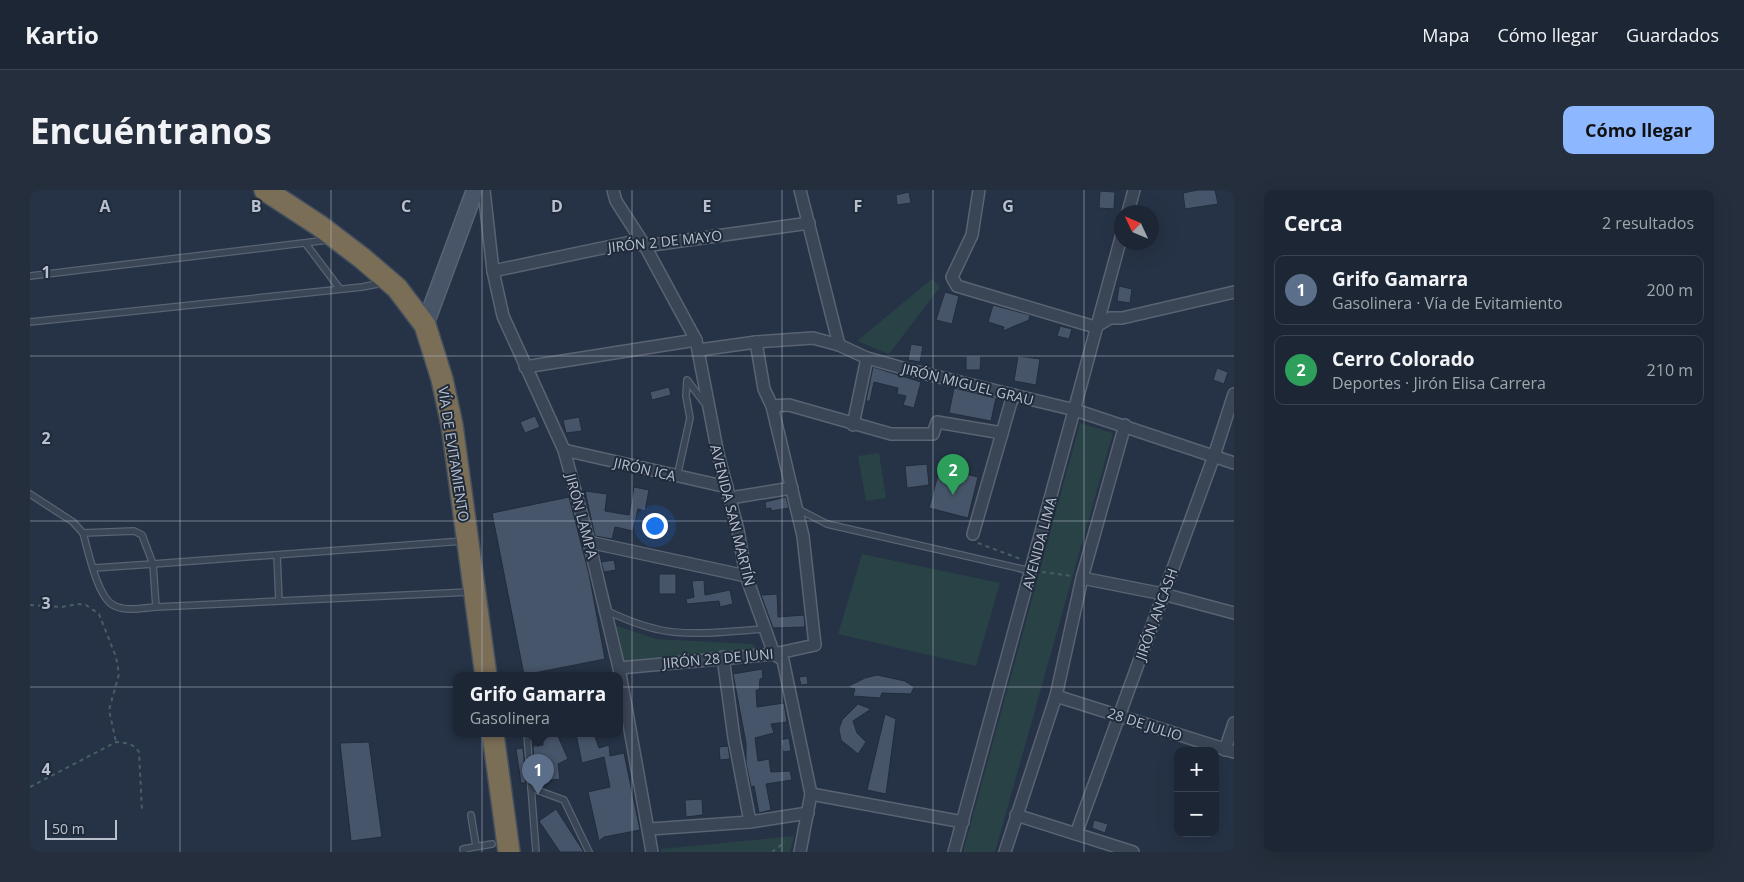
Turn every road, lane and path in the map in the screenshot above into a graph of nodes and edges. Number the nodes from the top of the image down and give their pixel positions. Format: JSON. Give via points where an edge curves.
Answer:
{"nodes":[{"id":1,"x":265,"y":190,"type":"edge"},
{"id":2,"x":475,"y":190,"type":"edge"},
{"id":3,"x":484,"y":190,"type":"edge"},
{"id":4,"x":613,"y":190,"type":"edge"},
{"id":5,"x":800,"y":190,"type":"edge"},
{"id":6,"x":979,"y":190,"type":"edge"},
{"id":7,"x":1134,"y":190,"type":"edge"},
{"id":8,"x":1130,"y":205,"type":"edge"},
{"id":9,"x":808,"y":223,"type":"junction"},
{"id":10,"x":337,"y":238,"type":"junction"},
{"id":11,"x":306,"y":244,"type":"junction"},
{"id":12,"x":645,"y":246,"type":"junction"},
{"id":13,"x":1117,"y":250,"type":"edge"},
{"id":14,"x":493,"y":271,"type":"junction"},
{"id":15,"x":30,"y":276,"type":"edge"},
{"id":16,"x":390,"y":281,"type":"junction"},
{"id":17,"x":340,"y":289,"type":"junction"},
{"id":18,"x":1234,"y":292,"type":"edge"},
{"id":19,"x":30,"y":322,"type":"edge"},
{"id":20,"x":425,"y":325,"type":"junction"},
{"id":21,"x":1095,"y":327,"type":"junction"},
{"id":22,"x":756,"y":342,"type":"junction"},
{"id":23,"x":698,"y":346,"type":"junction"},
{"id":24,"x":840,"y":346,"type":"junction"},
{"id":25,"x":868,"y":358,"type":"junction"},
{"id":26,"x":525,"y":367,"type":"junction"},
{"id":27,"x":1234,"y":394,"type":"edge"},
{"id":28,"x":1013,"y":395,"type":"junction"},
{"id":29,"x":772,"y":406,"type":"junction"},
{"id":30,"x":709,"y":410,"type":"junction"},
{"id":31,"x":1075,"y":410,"type":"junction"},
{"id":32,"x":853,"y":425,"type":"junction"},
{"id":33,"x":1125,"y":425,"type":"junction"},
{"id":34,"x":1002,"y":433,"type":"junction"},
{"id":35,"x":564,"y":450,"type":"junction"},
{"id":36,"x":1214,"y":456,"type":"junction"},
{"id":37,"x":1234,"y":463,"type":"edge"},
{"id":38,"x":677,"y":477,"type":"junction"},
{"id":39,"x":792,"y":488,"type":"junction"},
{"id":40,"x":728,"y":492,"type":"junction"},
{"id":41,"x":30,"y":494,"type":"edge"},
{"id":42,"x":797,"y":508,"type":"junction"},
{"id":43,"x":83,"y":533,"type":"junction"},
{"id":44,"x":973,"y":534,"type":"joint"},
{"id":45,"x":468,"y":541,"type":"junction"},
{"id":46,"x":589,"y":542,"type":"junction"},
{"id":47,"x":277,"y":556,"type":"junction"},
{"id":48,"x":153,"y":564,"type":"junction"},
{"id":49,"x":1032,"y":567,"type":"junction"},
{"id":50,"x":94,"y":568,"type":"junction"},
{"id":51,"x":746,"y":576,"type":"junction"},
{"id":52,"x":1082,"y":578,"type":"junction"},
{"id":53,"x":474,"y":591,"type":"junction"},
{"id":54,"x":1163,"y":594,"type":"junction"},
{"id":55,"x":279,"y":601,"type":"junction"},
{"id":56,"x":30,"y":605,"type":"edge"},
{"id":57,"x":156,"y":607,"type":"junction"},
{"id":58,"x":605,"y":610,"type":"junction"},
{"id":59,"x":1234,"y":613,"type":"edge"},
{"id":60,"x":764,"y":629,"type":"junction"},
{"id":61,"x":774,"y":654,"type":"junction"},
{"id":62,"x":723,"y":657,"type":"junction"},
{"id":63,"x":619,"y":668,"type":"junction"},
{"id":64,"x":485,"y":672,"type":"edge"},
{"id":65,"x":620,"y":672,"type":"edge"},
{"id":66,"x":623,"y":691,"type":"edge"},
{"id":67,"x":1056,"y":696,"type":"junction"},
{"id":68,"x":1119,"y":716,"type":"junction"},
{"id":69,"x":1234,"y":723,"type":"edge"},
{"id":70,"x":494,"y":737,"type":"edge"},
{"id":71,"x":527,"y":737,"type":"edge"},
{"id":72,"x":116,"y":742,"type":"junction"},
{"id":73,"x":1229,"y":751,"type":"edge"},
{"id":74,"x":30,"y":787,"type":"edge"},
{"id":75,"x":531,"y":788,"type":"junction"},
{"id":76,"x":811,"y":794,"type":"junction"},
{"id":77,"x":142,"y":810,"type":"dead end"},
{"id":78,"x":808,"y":813,"type":"junction"},
{"id":79,"x":471,"y":815,"type":"dead end"},
{"id":80,"x":1016,"y":816,"type":"junction"},
{"id":81,"x":750,"y":822,"type":"junction"},
{"id":82,"x":963,"y":822,"type":"junction"},
{"id":83,"x":650,"y":828,"type":"junction"},
{"id":84,"x":1076,"y":834,"type":"junction"},
{"id":85,"x":785,"y":842,"type":"dead end"},
{"id":86,"x":476,"y":846,"type":"junction"},
{"id":87,"x":501,"y":848,"type":"edge"},
{"id":88,"x":464,"y":852,"type":"edge"},
{"id":89,"x":536,"y":852,"type":"edge"},
{"id":90,"x":589,"y":852,"type":"edge"},
{"id":91,"x":652,"y":852,"type":"edge"},
{"id":92,"x":772,"y":852,"type":"edge"},
{"id":93,"x":800,"y":852,"type":"edge"},
{"id":94,"x":954,"y":852,"type":"edge"},
{"id":95,"x":1005,"y":852,"type":"edge"},
{"id":96,"x":1134,"y":852,"type":"edge"}],
"edges":[{"from":1,"to":10,"type":"highway","name":"VÍA DE EVITAMIENTO"},
{"from":2,"to":20,"type":"street"},
{"from":3,"to":14,"type":"street","name":"JIRÓN LAMPA"},
{"from":4,"to":12,"type":"street","name":"AVENIDA SAN MARTÍN","via":[[616,201]]},
{"from":5,"to":9,"type":"street"},
{"from":6,"to":21,"type":"street","via":[[972,235],[952,278],[956,286]]},
{"from":7,"to":8,"type":"street"},
{"from":9,"to":12,"type":"street","name":"JIRÓN 2 DE MAYO"},
{"from":9,"to":24,"type":"street"},
{"from":10,"to":11,"type":"lane"},
{"from":10,"to":16,"type":"highway","name":"VÍA DE EVITAMIENTO"},
{"from":11,"to":15,"type":"lane"},
{"from":11,"to":17,"type":"lane"},
{"from":12,"to":14,"type":"street","name":"JIRÓN 2 DE MAYO","via":[[631,242]]},
{"from":12,"to":23,"type":"street","name":"AVENIDA SAN MARTÍN"},
{"from":13,"to":21,"type":"street","name":"AVENIDA LIMA"},
{"from":14,"to":26,"type":"street","name":"JIRÓN LAMPA","via":[[503,316]]},
{"from":16,"to":17,"type":"lane"},
{"from":16,"to":20,"type":"highway","name":"VÍA DE EVITAMIENTO"},
{"from":17,"to":19,"type":"lane"},
{"from":18,"to":21,"type":"street","via":[[1110,318]]},
{"from":20,"to":45,"type":"highway","name":"VÍA DE EVITAMIENTO","via":[[452,425]]},
{"from":21,"to":31,"type":"street","name":"AVENIDA LIMA"},
{"from":22,"to":23,"type":"street","name":"JIRÓN MIGUEL GRAU"},
{"from":22,"to":24,"type":"street","name":"JIRÓN MIGUEL GRAU","via":[[813,338]]},
{"from":22,"to":29,"type":"street","via":[[764,389]]},
{"from":23,"to":26,"type":"street","name":"JIRÓN MIGUEL GRAU"},
{"from":23,"to":30,"type":"street","name":"AVENIDA SAN MARTÍN"},
{"from":24,"to":25,"type":"street","name":"JIRÓN MIGUEL GRAU"},
{"from":25,"to":28,"type":"street","name":"JIRÓN MIGUEL GRAU"},
{"from":25,"to":32,"type":"street"},
{"from":26,"to":35,"type":"street","name":"JIRÓN LAMPA"},
{"from":27,"to":36,"type":"street","name":"JIRÓN ANCASH"},
{"from":28,"to":31,"type":"street","name":"JIRÓN MIGUEL GRAU"},
{"from":28,"to":34,"type":"street"},
{"from":29,"to":32,"type":"street","via":[[789,405]]},
{"from":29,"to":39,"type":"street"},
{"from":30,"to":38,"type":"lane","via":[[688,380],[686,396],[690,418]]},
{"from":30,"to":40,"type":"street","name":"AVENIDA SAN MARTÍN"},
{"from":31,"to":33,"type":"street","name":"JIRÓN MIGUEL GRAU"},
{"from":31,"to":49,"type":"street","name":"AVENIDA LIMA"},
{"from":32,"to":34,"type":"street","via":[[891,434],[932,434],[938,422]]},
{"from":33,"to":36,"type":"street","name":"JIRÓN MIGUEL GRAU"},
{"from":33,"to":52,"type":"street"},
{"from":34,"to":44,"type":"street"},
{"from":35,"to":38,"type":"street","name":"JIRÓN ICA"},
{"from":35,"to":46,"type":"street","name":"JIRÓN LAMPA"},
{"from":36,"to":37,"type":"street","name":"JIRÓN MIGUEL GRAU"},
{"from":36,"to":54,"type":"street","name":"JIRÓN ANCASH"},
{"from":38,"to":40,"type":"street","name":"JIRÓN ICA"},
{"from":39,"to":40,"type":"street"},
{"from":39,"to":42,"type":"street"},
{"from":40,"to":51,"type":"street","name":"AVENIDA SAN MARTÍN"},
{"from":41,"to":43,"type":"lane","via":[[73,522]]},
{"from":42,"to":49,"type":"lane","via":[[826,524]]},
{"from":42,"to":61,"type":"street","name":"JIRÓN 28 DE JUNI","via":[[815,645]]},
{"from":43,"to":48,"type":"lane","via":[[134,531],[142,535]]},
{"from":43,"to":50,"type":"lane"},
{"from":44,"to":49,"type":"path","via":[[971,541]]},
{"from":45,"to":47,"type":"lane"},
{"from":45,"to":53,"type":"highway","name":"VÍA DE EVITAMIENTO"},
{"from":46,"to":51,"type":"street"},
{"from":46,"to":58,"type":"street","name":"JIRÓN LAMPA"},
{"from":47,"to":48,"type":"lane"},
{"from":47,"to":55,"type":"lane"},
{"from":48,"to":50,"type":"lane"},
{"from":48,"to":57,"type":"lane"},
{"from":49,"to":52,"type":"path"},
{"from":49,"to":82,"type":"street","name":"AVENIDA LIMA"},
{"from":50,"to":57,"type":"lane","via":[[103,593],[112,605],[130,609]]},
{"from":51,"to":60,"type":"street","name":"AVENIDA SAN MARTÍN"},
{"from":52,"to":54,"type":"street"},
{"from":52,"to":67,"type":"street"},
{"from":53,"to":55,"type":"lane"},
{"from":53,"to":64,"type":"highway","name":"VÍA DE EVITAMIENTO"},
{"from":54,"to":59,"type":"street"},
{"from":54,"to":68,"type":"street","name":"JIRÓN ANCASH"},
{"from":55,"to":57,"type":"lane"},
{"from":56,"to":72,"type":"path","via":[[86,605],[99,614],[116,657],[119,674],[109,710]]},
{"from":58,"to":60,"type":"lane","via":[[658,630],[714,633]]},
{"from":58,"to":63,"type":"street","name":"JIRÓN LAMPA"},
{"from":60,"to":61,"type":"street","name":"AVENIDA SAN MARTÍN"},
{"from":61,"to":62,"type":"street","name":"JIRÓN 28 DE JUNI"},
{"from":61,"to":76,"type":"street","name":"AVENIDA SAN MARTÍN","via":[[783,660]]},
{"from":62,"to":63,"type":"street","name":"JIRÓN 28 DE JUNI"},
{"from":62,"to":81,"type":"street"},
{"from":63,"to":65,"type":"street","name":"JIRÓN LAMPA"},
{"from":66,"to":83,"type":"street","name":"JIRÓN LAMPA"},
{"from":67,"to":68,"type":"street","name":"28 DE JULIO"},
{"from":67,"to":80,"type":"street"},
{"from":68,"to":73,"type":"street","name":"28 DE JULIO"},
{"from":68,"to":84,"type":"street","name":"JIRÓN ANCASH"},
{"from":69,"to":73,"type":"street"},
{"from":70,"to":87,"type":"highway"},
{"from":71,"to":75,"type":"lane"},
{"from":72,"to":74,"type":"path"},
{"from":72,"to":77,"type":"path","via":[[132,745],[139,752]]},
{"from":75,"to":89,"type":"lane"},
{"from":75,"to":90,"type":"lane","via":[[564,800]]},
{"from":76,"to":78,"type":"street","name":"AVENIDA SAN MARTÍN"},
{"from":76,"to":82,"type":"street"},
{"from":78,"to":81,"type":"street"},
{"from":78,"to":93,"type":"street","name":"AVENIDA SAN MARTÍN"},
{"from":79,"to":86,"type":"lane"},
{"from":80,"to":84,"type":"street"},
{"from":80,"to":95,"type":"street"},
{"from":81,"to":83,"type":"street"},
{"from":82,"to":94,"type":"street","name":"AVENIDA LIMA"},
{"from":83,"to":91,"type":"street","name":"JIRÓN LAMPA"},
{"from":84,"to":96,"type":"street"},
{"from":85,"to":92,"type":"path"},
{"from":86,"to":87,"type":"lane"},
{"from":86,"to":88,"type":"lane","via":[[463,848]]}]}
